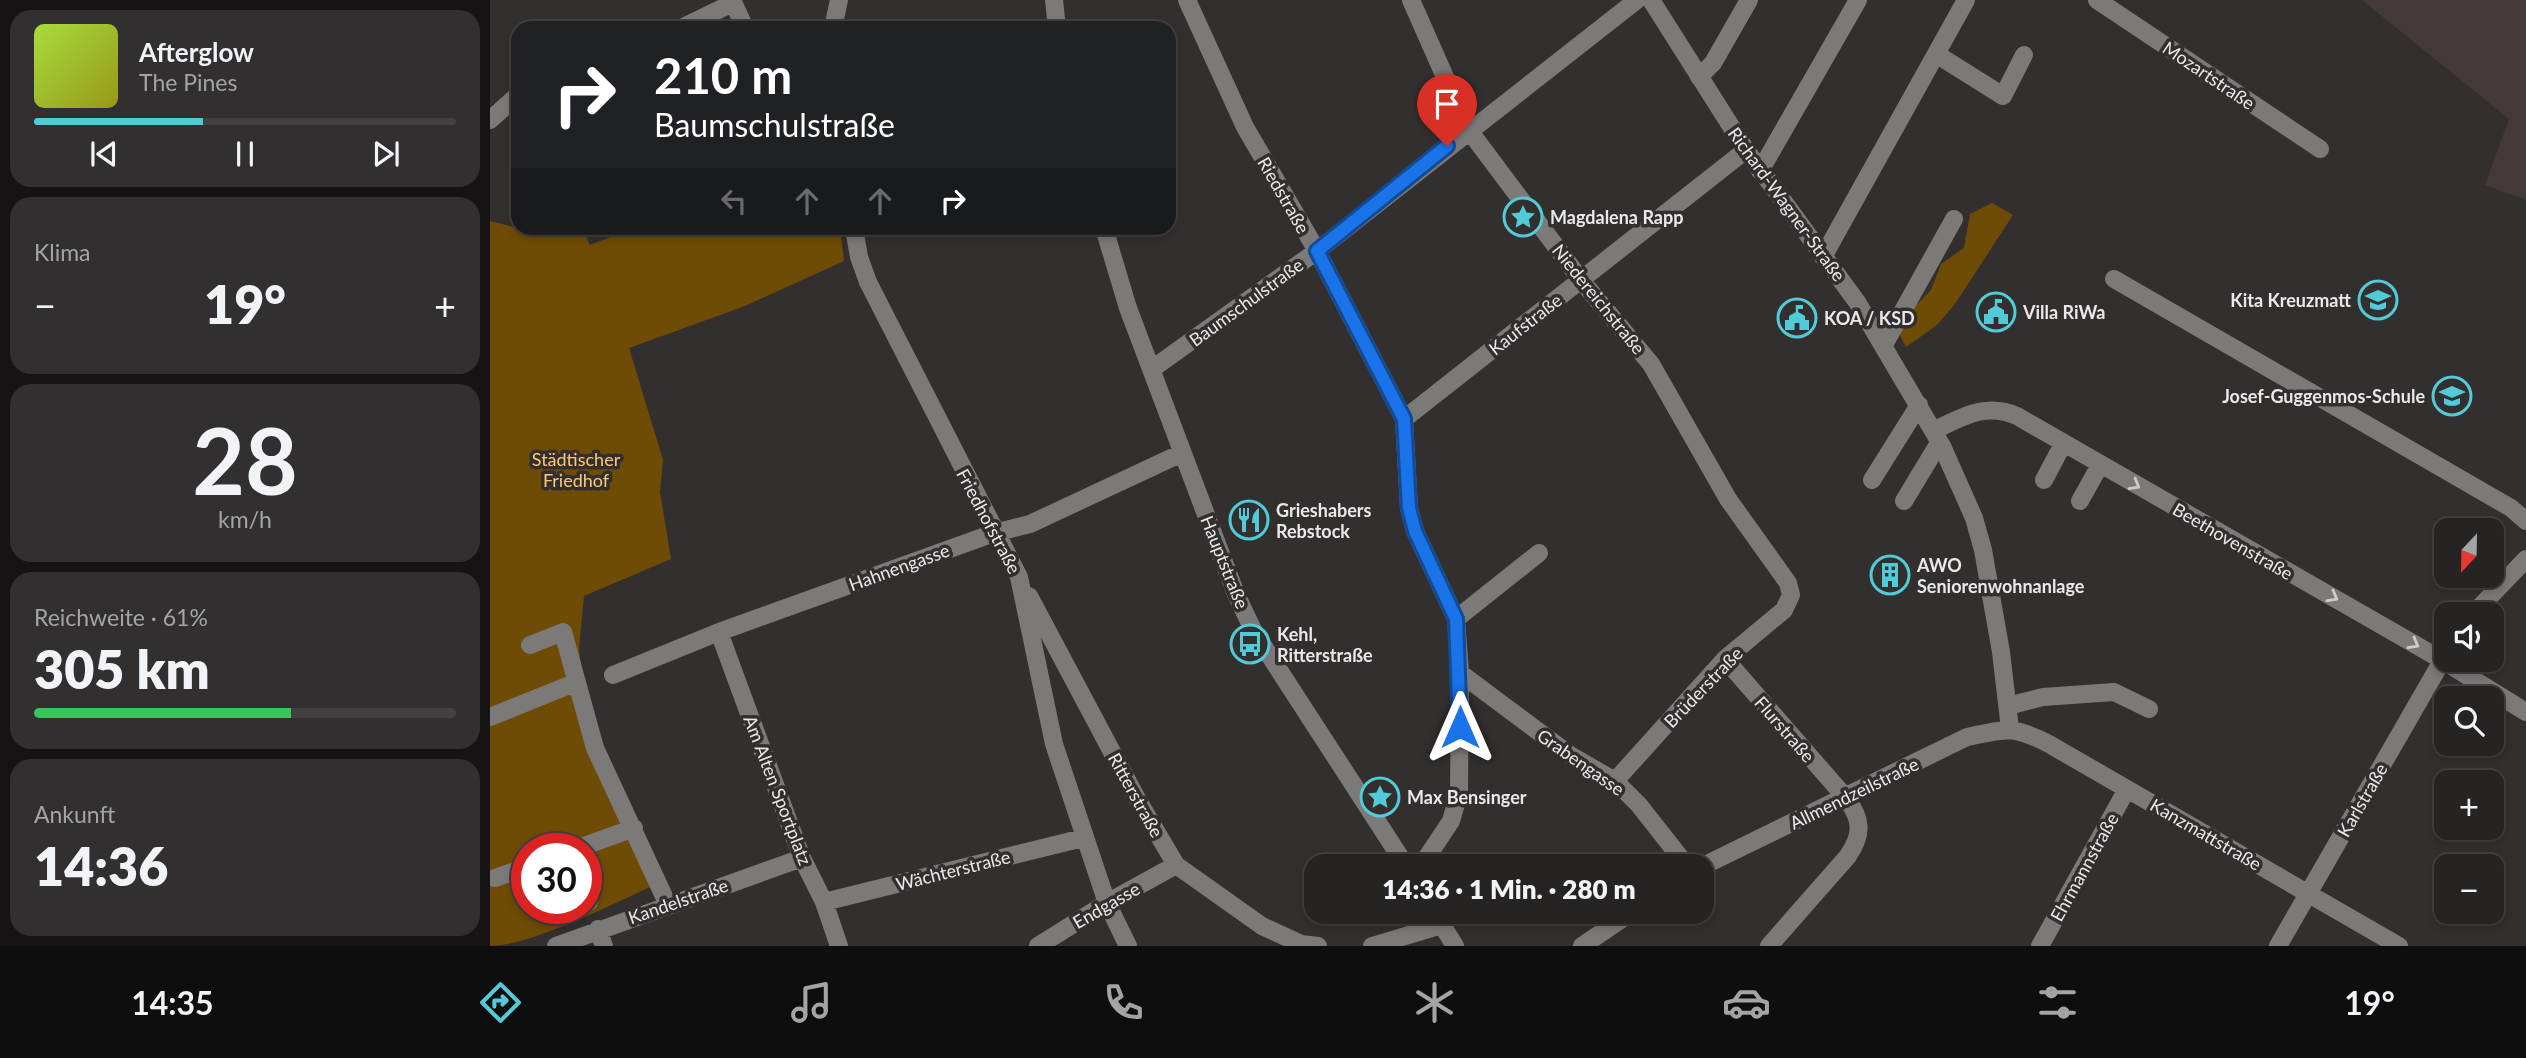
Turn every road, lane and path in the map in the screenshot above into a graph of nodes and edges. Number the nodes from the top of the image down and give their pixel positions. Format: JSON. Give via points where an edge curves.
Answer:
{"nodes":[{"id":1,"x":839,"y":0,"type":"edge"},
{"id":2,"x":1054,"y":0,"type":"edge"},
{"id":3,"x":1187,"y":0,"type":"edge"},
{"id":4,"x":1411,"y":0,"type":"edge"},
{"id":5,"x":1749,"y":0,"type":"edge"},
{"id":6,"x":1858,"y":0,"type":"edge"},
{"id":7,"x":1966,"y":0,"type":"edge"},
{"id":8,"x":2097,"y":0,"type":"edge"},
{"id":9,"x":732,"y":1,"type":"edge"},
{"id":10,"x":1650,"y":1,"type":"edge"},
{"id":11,"x":694,"y":21,"type":"edge"},
{"id":12,"x":742,"y":21,"type":"edge"},
{"id":13,"x":834,"y":21,"type":"edge"},
{"id":14,"x":1056,"y":21,"type":"edge"},
{"id":15,"x":1936,"y":54,"type":"junction"},
{"id":16,"x":2024,"y":55,"type":"dead end"},
{"id":17,"x":1699,"y":76,"type":"junction"},
{"id":18,"x":511,"y":101,"type":"edge"},
{"id":19,"x":490,"y":120,"type":"edge"},
{"id":20,"x":1468,"y":129,"type":"junction"},
{"id":21,"x":2320,"y":149,"type":"dead end"},
{"id":22,"x":1746,"y":150,"type":"junction"},
{"id":23,"x":1760,"y":171,"type":"junction"},
{"id":24,"x":1954,"y":219,"type":"dead end"},
{"id":25,"x":855,"y":235,"type":"edge"},
{"id":26,"x":1106,"y":235,"type":"edge"},
{"id":27,"x":1317,"y":251,"type":"junction"},
{"id":28,"x":1823,"y":257,"type":"junction"},
{"id":29,"x":2114,"y":279,"type":"dead end"},
{"id":30,"x":1581,"y":280,"type":"junction"},
{"id":31,"x":1884,"y":345,"type":"junction"},
{"id":32,"x":1152,"y":369,"type":"junction"},
{"id":33,"x":1919,"y":405,"type":"junction"},
{"id":34,"x":1404,"y":419,"type":"junction"},
{"id":35,"x":1936,"y":437,"type":"junction"},
{"id":36,"x":2063,"y":444,"type":"junction"},
{"id":37,"x":1182,"y":453,"type":"junction"},
{"id":38,"x":2100,"y":465,"type":"junction"},
{"id":39,"x":1872,"y":480,"type":"dead end"},
{"id":40,"x":2044,"y":480,"type":"dead end"},
{"id":41,"x":1904,"y":501,"type":"dead end"},
{"id":42,"x":2080,"y":501,"type":"dead end"},
{"id":43,"x":2526,"y":521,"type":"edge"},
{"id":44,"x":994,"y":533,"type":"junction"},
{"id":45,"x":1539,"y":552,"type":"dead end"},
{"id":46,"x":2526,"y":559,"type":"edge"},
{"id":47,"x":1019,"y":577,"type":"junction"},
{"id":48,"x":1791,"y":595,"type":"joint"},
{"id":49,"x":2485,"y":602,"type":"edge"},
{"id":50,"x":1456,"y":619,"type":"junction"},
{"id":51,"x":719,"y":632,"type":"junction"},
{"id":52,"x":530,"y":645,"type":"dead end"},
{"id":53,"x":2434,"y":651,"type":"edge"},
{"id":54,"x":1725,"y":659,"type":"junction"},
{"id":55,"x":2435,"y":672,"type":"edge"},
{"id":56,"x":2466,"y":672,"type":"edge"},
{"id":57,"x":1460,"y":673,"type":"junction"},
{"id":58,"x":613,"y":675,"type":"dead end"},
{"id":59,"x":577,"y":682,"type":"junction"},
{"id":60,"x":2008,"y":706,"type":"junction"},
{"id":61,"x":2149,"y":709,"type":"dead end"},
{"id":62,"x":2526,"y":712,"type":"edge"},
{"id":63,"x":490,"y":717,"type":"edge"},
{"id":64,"x":2010,"y":729,"type":"junction"},
{"id":65,"x":1615,"y":781,"type":"junction"},
{"id":66,"x":2127,"y":789,"type":"junction"},
{"id":67,"x":1846,"y":799,"type":"junction"},
{"id":68,"x":634,"y":828,"type":"junction"},
{"id":69,"x":1083,"y":838,"type":"junction"},
{"id":70,"x":602,"y":840,"type":"edge"},
{"id":71,"x":1398,"y":854,"type":"edge"},
{"id":72,"x":1429,"y":854,"type":"edge"},
{"id":73,"x":1678,"y":854,"type":"edge"},
{"id":74,"x":802,"y":858,"type":"junction"},
{"id":75,"x":1714,"y":861,"type":"edge"},
{"id":76,"x":1176,"y":865,"type":"junction"},
{"id":77,"x":511,"y":872,"type":"edge"},
{"id":78,"x":495,"y":878,"type":"dead end"},
{"id":79,"x":2309,"y":892,"type":"junction"},
{"id":80,"x":824,"y":902,"type":"junction"},
{"id":81,"x":1107,"y":903,"type":"junction"},
{"id":82,"x":668,"y":905,"type":"junction"},
{"id":83,"x":1424,"y":924,"type":"edge"},
{"id":84,"x":1442,"y":924,"type":"edge"},
{"id":85,"x":1614,"y":924,"type":"edge"},
{"id":86,"x":601,"y":938,"type":"edge"},
{"id":87,"x":556,"y":946,"type":"edge"},
{"id":88,"x":839,"y":946,"type":"edge"},
{"id":89,"x":1038,"y":946,"type":"edge"},
{"id":90,"x":1128,"y":946,"type":"edge"},
{"id":91,"x":1318,"y":946,"type":"edge"},
{"id":92,"x":1372,"y":946,"type":"edge"},
{"id":93,"x":1455,"y":946,"type":"edge"},
{"id":94,"x":1582,"y":946,"type":"edge"},
{"id":95,"x":1769,"y":946,"type":"edge"},
{"id":96,"x":2040,"y":946,"type":"edge"},
{"id":97,"x":2278,"y":946,"type":"edge"},
{"id":98,"x":2399,"y":946,"type":"edge"}],
"edges":[{"from":1,"to":13,"type":"street"},
{"from":2,"to":14,"type":"street"},
{"from":3,"to":27,"type":"street","name":"Riedstraße","via":[[1245,127]]},
{"from":4,"to":20,"type":"street","name":"Niedereichstraße"},
{"from":5,"to":17,"type":"street","via":[[1713,63]]},
{"from":6,"to":23,"type":"street"},
{"from":7,"to":15,"type":"street"},
{"from":8,"to":21,"type":"street","name":"Mozartstraße"},
{"from":9,"to":11,"type":"street"},
{"from":9,"to":12,"type":"street"},
{"from":10,"to":17,"type":"street","name":"Richard-Wagner-Straße"},
{"from":10,"to":20,"type":"street","name":"Baumschulstraße"},
{"from":15,"to":16,"type":"street","via":[[2003,96]]},
{"from":15,"to":28,"type":"street"},
{"from":17,"to":22,"type":"street","name":"Richard-Wagner-Straße"},
{"from":18,"to":19,"type":"street"},
{"from":20,"to":27,"type":"street","name":"Baumschulstraße"},
{"from":20,"to":30,"type":"street","name":"Niedereichstraße"},
{"from":22,"to":23,"type":"street","name":"Richard-Wagner-Straße"},
{"from":22,"to":30,"type":"street","name":"Kaufstraße"},
{"from":23,"to":28,"type":"street","name":"Richard-Wagner-Straße"},
{"from":24,"to":31,"type":"street"},
{"from":25,"to":44,"type":"street","name":"Friedhofstraße","via":[[868,282]]},
{"from":26,"to":32,"type":"street","name":"Hauptstraße"},
{"from":27,"to":32,"type":"street","name":"Baumschulstraße"},
{"from":27,"to":34,"type":"street","name":"Riedstraße"},
{"from":28,"to":31,"type":"street","name":"Richard-Wagner-Straße"},
{"from":29,"to":43,"type":"street","via":[[2511,508]]},
{"from":30,"to":34,"type":"street","name":"Kaufstraße"},
{"from":30,"to":48,"type":"street","name":"Niedereichstraße","via":[[1651,364],[1728,499],[1788,583]]},
{"from":31,"to":33,"type":"street","name":"Richard-Wagner-Straße"},
{"from":32,"to":37,"type":"street","name":"Hauptstraße"},
{"from":33,"to":35,"type":"street","name":"Richard-Wagner-Straße"},
{"from":33,"to":39,"type":"street"},
{"from":34,"to":50,"type":"street","name":"Riedstraße","via":[[1409,508]]},
{"from":35,"to":36,"type":"street","name":"Beethovenstraße","via":[[1992,402]]},
{"from":35,"to":41,"type":"street"},
{"from":35,"to":60,"type":"street","name":"Richard-Wagner-Straße","via":[[1974,518],[1983,550]]},
{"from":36,"to":38,"type":"street","name":"Beethovenstraße"},
{"from":36,"to":40,"type":"street"},
{"from":37,"to":44,"type":"street","name":"Hahnengasse","via":[[1030,524]]},
{"from":37,"to":71,"type":"street","name":"Hauptstraße","via":[[1253,630]]},
{"from":38,"to":42,"type":"street"},
{"from":38,"to":53,"type":"street","name":"Beethovenstraße","one_way":true},
{"from":44,"to":47,"type":"street","name":"Friedhofstraße"},
{"from":44,"to":51,"type":"street","name":"Hahnengasse"},
{"from":45,"to":50,"type":"street"},
{"from":46,"to":49,"type":"street"},
{"from":47,"to":69,"type":"street","name":"Friedhofstraße","via":[[1054,744]]},
{"from":47,"to":76,"type":"street","name":"Ritterstraße"},
{"from":48,"to":54,"type":"street","name":"Brüderstraße","via":[[1784,610]]},
{"from":50,"to":57,"type":"street","name":"Riedstraße"},
{"from":51,"to":58,"type":"street","name":"Hahnengasse"},
{"from":51,"to":74,"type":"street","name":"Am Alten Sportplatz"},
{"from":52,"to":59,"type":"street","via":[[563,632]]},
{"from":54,"to":65,"type":"street","name":"Brüderstraße"},
{"from":54,"to":67,"type":"street","name":"Flurstraße"},
{"from":55,"to":79,"type":"street","name":"Karlstraße"},
{"from":56,"to":62,"type":"street","name":"Beethovenstraße"},
{"from":57,"to":65,"type":"street","name":"Grabengasse","via":[[1570,755]]},
{"from":57,"to":72,"type":"street","name":"Riedstraße","via":[[1459,793],[1451,821]]},
{"from":59,"to":63,"type":"street"},
{"from":59,"to":68,"type":"street","via":[[595,748]]},
{"from":60,"to":61,"type":"street","via":[[2043,697],[2114,692]]},
{"from":60,"to":64,"type":"street","name":"Richard-Wagner-Straße"},
{"from":64,"to":66,"type":"street","name":"Kanzmattstraße","via":[[2024,731]]},
{"from":64,"to":67,"type":"street","name":"Allmendzeilstraße","via":[[1967,737]]},
{"from":65,"to":73,"type":"street","name":"Grabengasse"},
{"from":66,"to":79,"type":"street","name":"Kanzmattstraße"},
{"from":66,"to":96,"type":"street","name":"Ehrmannstraße"},
{"from":67,"to":75,"type":"street","name":"Allmendzeilstraße"},
{"from":67,"to":95,"type":"street","name":"Flurstraße","via":[[1859,822],[1857,843]]},
{"from":68,"to":70,"type":"street"},
{"from":68,"to":82,"type":"street"},
{"from":69,"to":80,"type":"street","name":"Wächterstraße"},
{"from":69,"to":81,"type":"street","name":"Friedhofstraße"},
{"from":74,"to":80,"type":"street","name":"Am Alten Sportplatz"},
{"from":74,"to":82,"type":"street","name":"Kandelstraße"},
{"from":76,"to":81,"type":"street","name":"Endgasse"},
{"from":76,"to":91,"type":"street","name":"Ritterstraße","via":[[1262,926],[1301,944]]},
{"from":77,"to":78,"type":"street"},
{"from":79,"to":97,"type":"street","name":"Karlstraße"},
{"from":79,"to":98,"type":"street","name":"Kanzmattstraße"},
{"from":80,"to":88,"type":"street","name":"Am Alten Sportplatz"},
{"from":81,"to":89,"type":"street","name":"Endgasse"},
{"from":81,"to":90,"type":"street","name":"Friedhofstraße"},
{"from":82,"to":86,"type":"street","name":"Kandelstraße"},
{"from":83,"to":92,"type":"street"},
{"from":84,"to":93,"type":"street"},
{"from":85,"to":94,"type":"street"},
{"from":86,"to":87,"type":"street","name":"Kandelstraße"}]}
